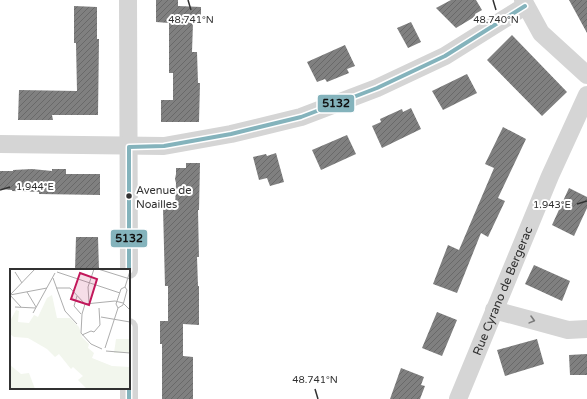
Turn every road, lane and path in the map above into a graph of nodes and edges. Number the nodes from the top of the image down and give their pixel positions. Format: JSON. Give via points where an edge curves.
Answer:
{"nodes":[{"id":1,"x":128,"y":0,"type":"edge"},
{"id":2,"x":524,"y":3,"type":"edge"},
{"id":3,"x":587,"y":74,"type":"edge"},
{"id":4,"x":587,"y":95,"type":"edge"},
{"id":5,"x":0,"y":144,"type":"edge"},
{"id":6,"x":129,"y":147,"type":"junction"},
{"id":7,"x":129,"y":269,"type":"edge"},
{"id":8,"x":494,"y":310,"type":"junction"},
{"id":9,"x":587,"y":329,"type":"edge"},
{"id":10,"x":458,"y":399,"type":"edge"}],
"edges":[{"from":1,"to":6,"type":"street"},
{"from":2,"to":3,"type":"street","via":[[541,33]]},
{"from":2,"to":6,"type":"street","via":[[445,56],[377,88],[301,117],[179,144]]},
{"from":4,"to":8,"type":"street","name":"Rue Cyrano de Bergerac"},
{"from":5,"to":6,"type":"street"},
{"from":6,"to":7,"type":"street"},
{"from":8,"to":9,"type":"street","one_way":true,"via":[[568,330]]},
{"from":8,"to":10,"type":"street","name":"Rue Cyrano de Bergerac"}]}
